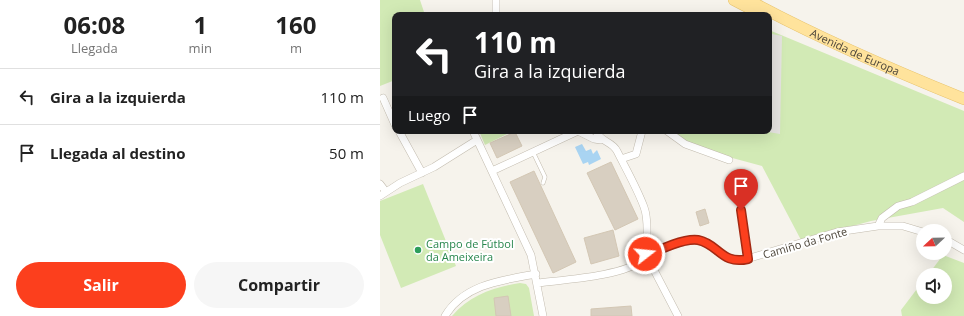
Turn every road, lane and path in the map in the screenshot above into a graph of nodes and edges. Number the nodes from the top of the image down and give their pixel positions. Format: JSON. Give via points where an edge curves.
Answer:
{"nodes":[{"id":1,"x":496,"y":0,"type":"edge"},
{"id":2,"x":734,"y":0,"type":"edge"},
{"id":3,"x":748,"y":0,"type":"edge"},
{"id":4,"x":496,"y":12,"type":"edge"},
{"id":5,"x":756,"y":12,"type":"edge"},
{"id":6,"x":770,"y":12,"type":"edge"},
{"id":7,"x":772,"y":13,"type":"edge"},
{"id":8,"x":772,"y":21,"type":"edge"},
{"id":9,"x":383,"y":98,"type":"dead end"},
{"id":10,"x":964,"y":99,"type":"edge"},
{"id":11,"x":964,"y":106,"type":"edge"},
{"id":12,"x":392,"y":118,"type":"edge"},
{"id":13,"x":401,"y":134,"type":"edge"},
{"id":14,"x":474,"y":134,"type":"edge"},
{"id":15,"x":572,"y":134,"type":"edge"},
{"id":16,"x":584,"y":134,"type":"edge"},
{"id":17,"x":598,"y":134,"type":"edge"},
{"id":18,"x":641,"y":134,"type":"edge"},
{"id":19,"x":671,"y":134,"type":"edge"},
{"id":20,"x":477,"y":140,"type":"junction"},
{"id":21,"x":602,"y":140,"type":"junction"},
{"id":22,"x":533,"y":152,"type":"junction"},
{"id":23,"x":621,"y":159,"type":"junction"},
{"id":24,"x":729,"y":160,"type":"dead end"},
{"id":25,"x":492,"y":171,"type":"junction"},
{"id":26,"x":422,"y":173,"type":"junction"},
{"id":27,"x":964,"y":176,"type":"edge"},
{"id":28,"x":543,"y":183,"type":"dead end"},
{"id":29,"x":380,"y":184,"type":"edge"},
{"id":30,"x":383,"y":194,"type":"edge"},
{"id":31,"x":741,"y":210,"type":"dead end"},
{"id":32,"x":878,"y":226,"type":"junction"},
{"id":33,"x":916,"y":230,"type":"edge"},
{"id":34,"x":952,"y":243,"type":"edge"},
{"id":35,"x":964,"y":250,"type":"edge"},
{"id":36,"x":645,"y":254,"type":"junction"},
{"id":37,"x":748,"y":259,"type":"junction"},
{"id":38,"x":641,"y":261,"type":"junction"},
{"id":39,"x":536,"y":274,"type":"junction"},
{"id":40,"x":538,"y":283,"type":"junction"},
{"id":41,"x":445,"y":316,"type":"edge"},
{"id":42,"x":543,"y":316,"type":"edge"},
{"id":43,"x":678,"y":316,"type":"edge"}],
"edges":[{"from":1,"to":4,"type":"street"},
{"from":2,"to":5,"type":"main road"},
{"from":3,"to":6,"type":"main road","name":"Avenida de Europa"},
{"from":7,"to":10,"type":"main road","name":"Avenida de Europa","via":[[847,50]]},
{"from":8,"to":11,"type":"main road","name":"Avenida de Europa","via":[[856,62]]},
{"from":9,"to":12,"type":"street"},
{"from":13,"to":26,"type":"street"},
{"from":14,"to":20,"type":"street"},
{"from":15,"to":22,"type":"street"},
{"from":16,"to":21,"type":"street"},
{"from":17,"to":21,"type":"street"},
{"from":18,"to":23,"type":"street","via":[[636,154]]},
{"from":19,"to":24,"type":"street","via":[[685,144]]},
{"from":20,"to":25,"type":"street"},
{"from":20,"to":26,"type":"street"},
{"from":21,"to":23,"type":"street","via":[[616,148]]},
{"from":22,"to":25,"type":"street"},
{"from":22,"to":28,"type":"lane","via":[[545,177]]},
{"from":23,"to":36,"type":"street","via":[[646,214]]},
{"from":25,"to":39,"type":"street","via":[[532,255]]},
{"from":26,"to":30,"type":"street"},
{"from":27,"to":32,"type":"street","via":[[912,202],[898,206],[882,218]]},
{"from":29,"to":30,"type":"street"},
{"from":31,"to":37,"type":"street"},
{"from":32,"to":33,"type":"street","name":"Camiño da Fonte","via":[[903,226]]},
{"from":32,"to":37,"type":"street","name":"Camiño da Fonte","via":[[836,232]]},
{"from":34,"to":35,"type":"street"},
{"from":36,"to":37,"type":"street","name":"Camiño da Fonte","via":[[698,240],[726,258],[734,261]]},
{"from":36,"to":38,"type":"street"},
{"from":38,"to":40,"type":"street","via":[[632,266],[587,278]]},
{"from":38,"to":43,"type":"street","via":[[654,270]]},
{"from":39,"to":40,"type":"street"},
{"from":39,"to":41,"type":"street","via":[[477,288],[458,300]]},
{"from":40,"to":42,"type":"street"}]}
